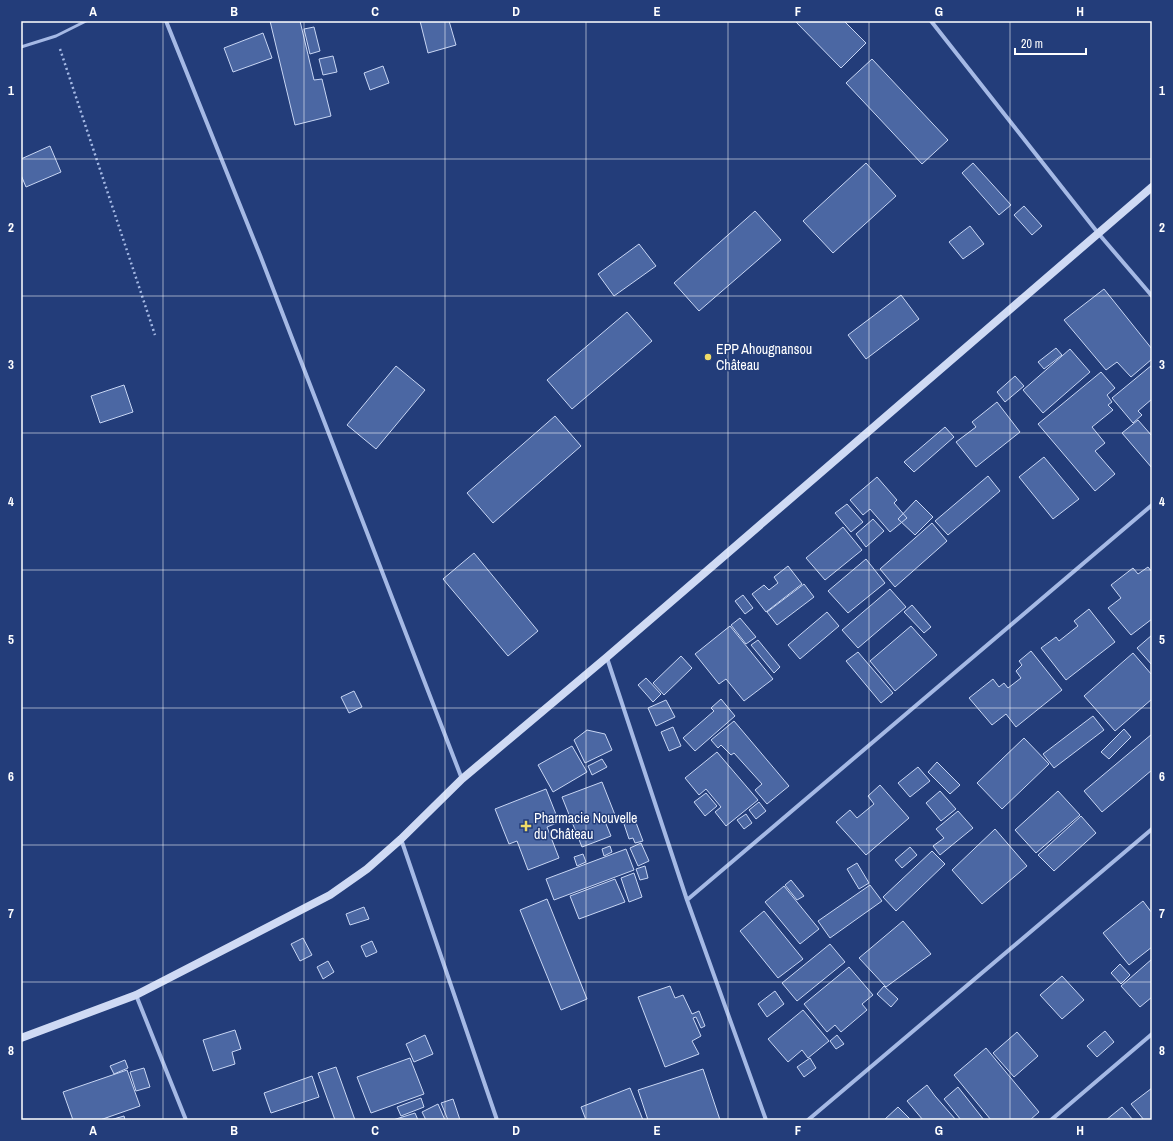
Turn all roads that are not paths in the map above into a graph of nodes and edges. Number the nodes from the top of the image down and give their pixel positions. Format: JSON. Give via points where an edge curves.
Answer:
{"nodes":[{"id":1,"x":86,"y":21,"type":"edge"},
{"id":2,"x":166,"y":21,"type":"edge"},
{"id":3,"x":931,"y":21,"type":"edge"},
{"id":4,"x":21,"y":47,"type":"edge"},
{"id":5,"x":1152,"y":187,"type":"edge"},
{"id":6,"x":1098,"y":233,"type":"junction"},
{"id":7,"x":1152,"y":296,"type":"edge"},
{"id":8,"x":1152,"y":506,"type":"edge"},
{"id":9,"x":607,"y":657,"type":"junction"},
{"id":10,"x":462,"y":778,"type":"junction"},
{"id":11,"x":1152,"y":829,"type":"edge"},
{"id":12,"x":401,"y":839,"type":"junction"},
{"id":13,"x":687,"y":900,"type":"junction"},
{"id":14,"x":136,"y":995,"type":"junction"},
{"id":15,"x":1152,"y":1034,"type":"edge"},
{"id":16,"x":21,"y":1038,"type":"edge"},
{"id":17,"x":186,"y":1120,"type":"edge"},
{"id":18,"x":497,"y":1120,"type":"edge"},
{"id":19,"x":766,"y":1120,"type":"edge"},
{"id":20,"x":808,"y":1120,"type":"edge"},
{"id":21,"x":1051,"y":1120,"type":"edge"}],
"edges":[{"from":1,"to":4,"type":"lane","via":[[56,36]]},
{"from":2,"to":10,"type":"street","via":[[260,255]]},
{"from":3,"to":6,"type":"street"},
{"from":5,"to":6,"type":"street"},
{"from":6,"to":7,"type":"street"},
{"from":6,"to":9,"type":"street"},
{"from":8,"to":13,"type":"street"},
{"from":9,"to":10,"type":"street"},
{"from":9,"to":13,"type":"street"},
{"from":10,"to":12,"type":"street"},
{"from":11,"to":20,"type":"street"},
{"from":12,"to":14,"type":"street","via":[[367,869],[330,895]]},
{"from":12,"to":18,"type":"street"},
{"from":13,"to":19,"type":"street"},
{"from":14,"to":16,"type":"street"},
{"from":14,"to":17,"type":"street"},
{"from":15,"to":21,"type":"street"}]}
